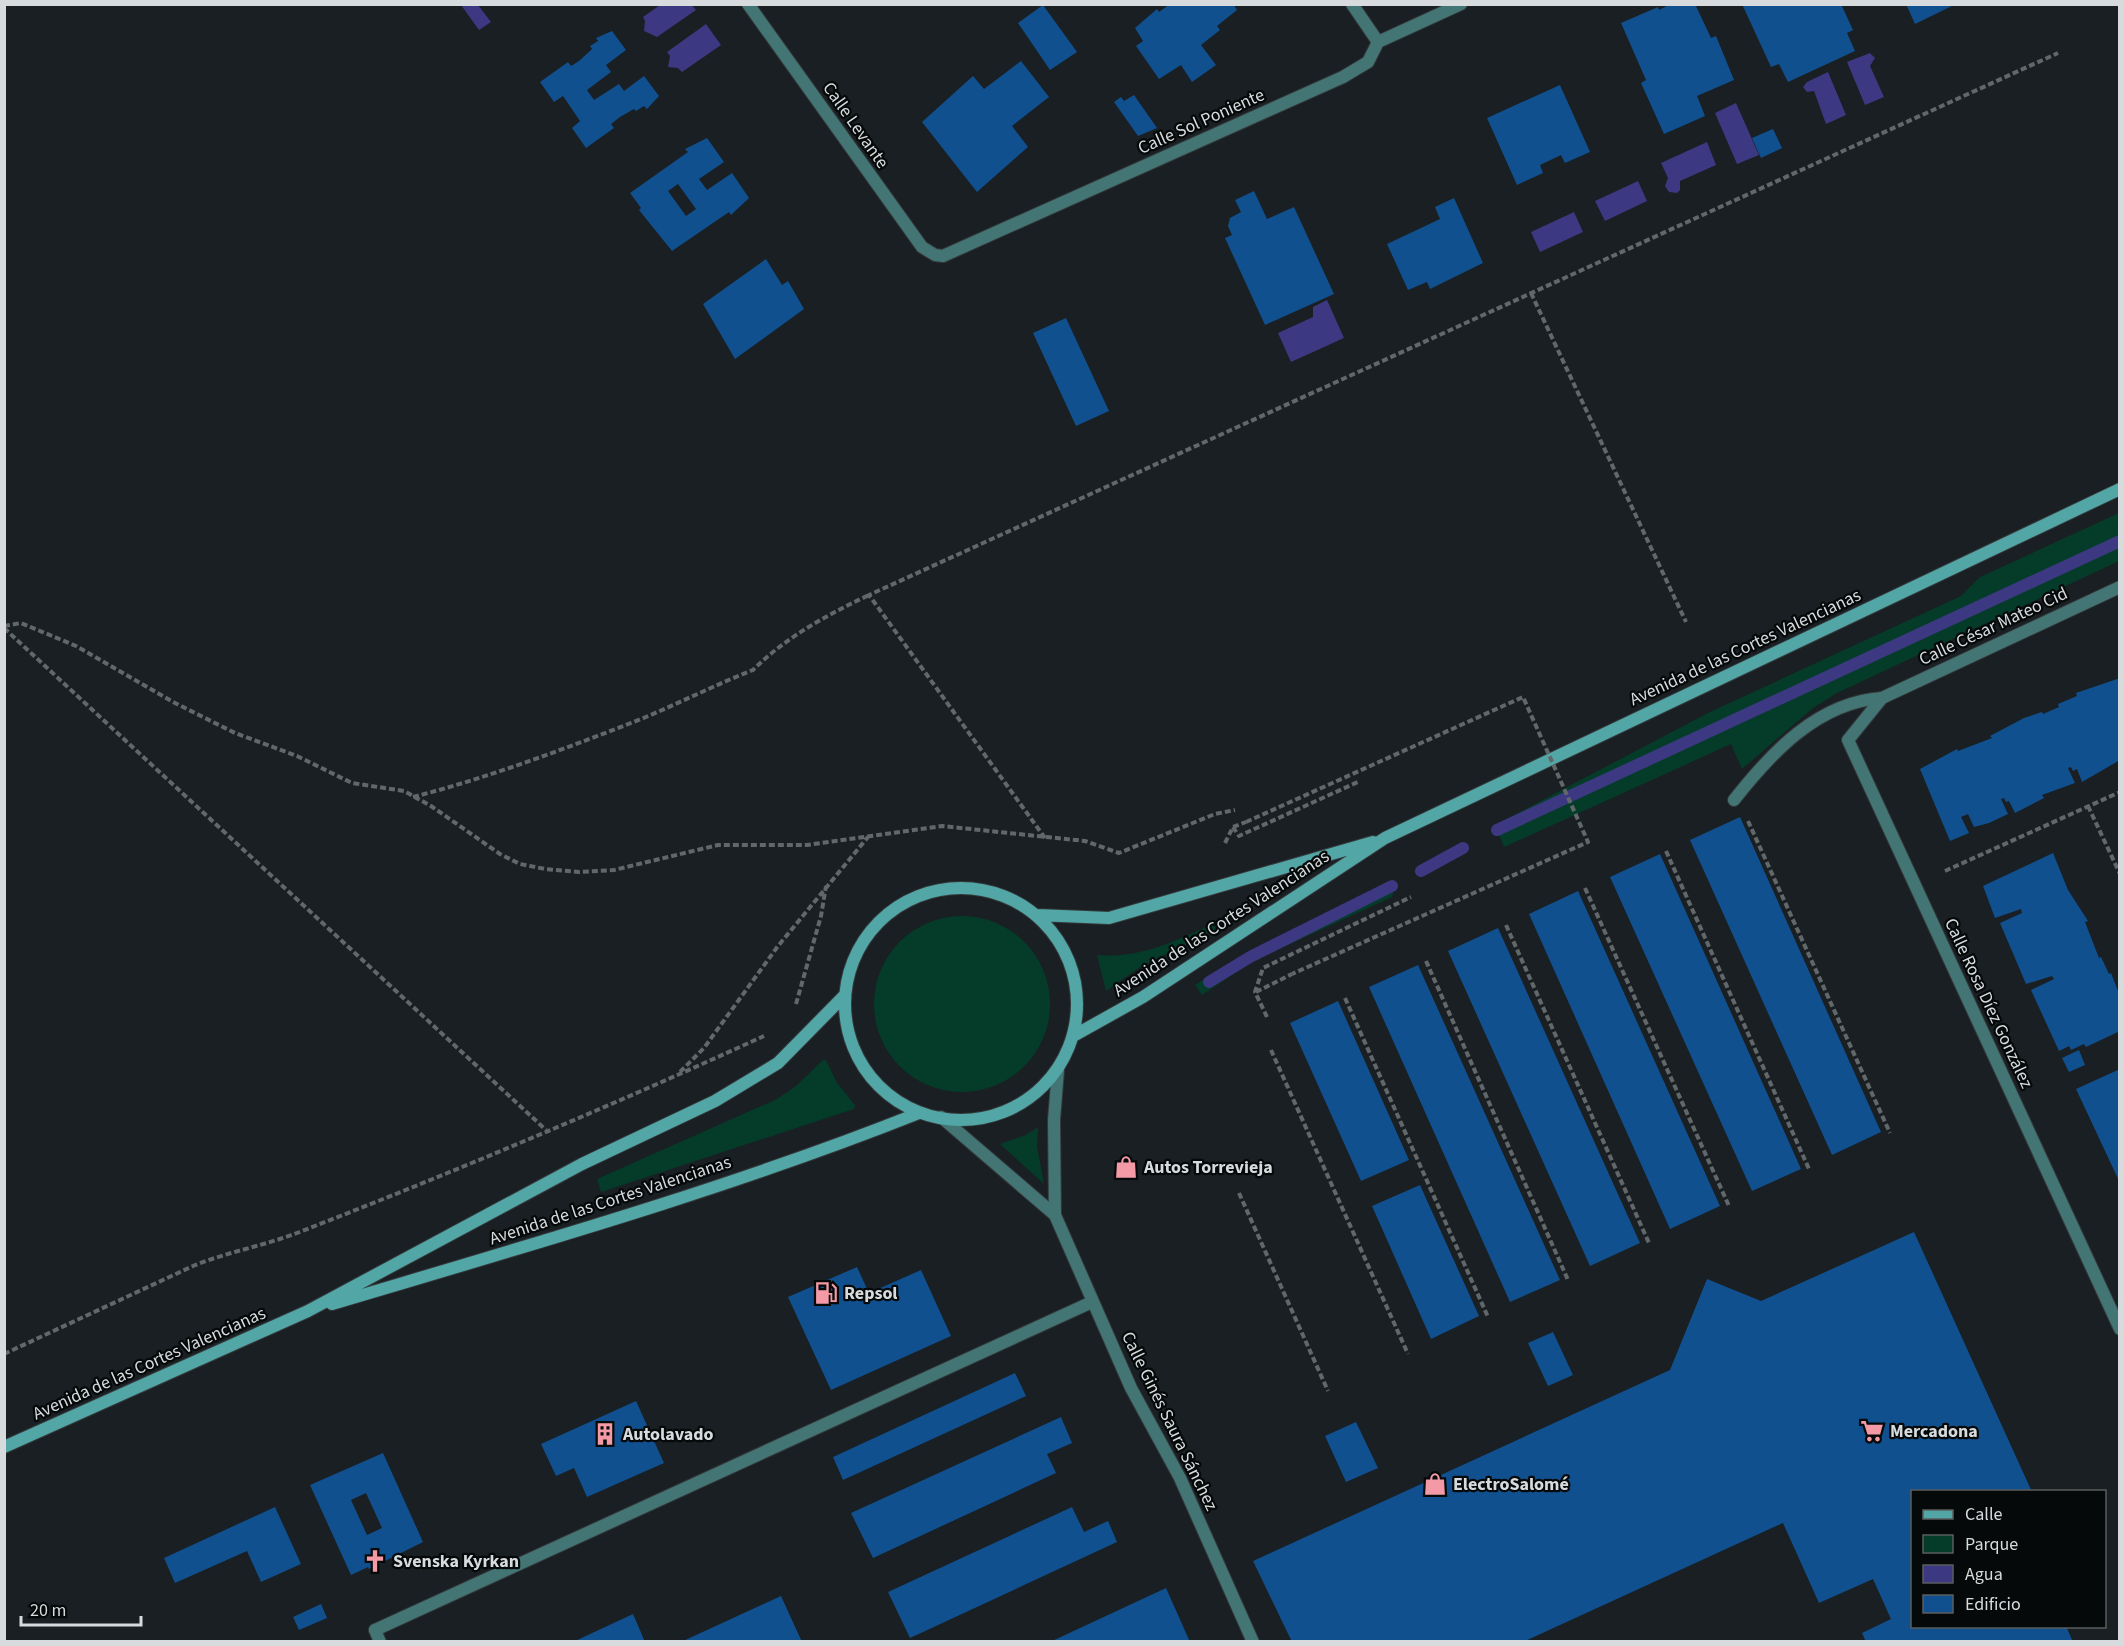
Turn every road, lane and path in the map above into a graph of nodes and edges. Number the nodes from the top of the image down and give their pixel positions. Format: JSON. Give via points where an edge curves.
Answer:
{"nodes":[{"id":1,"x":748,"y":4,"type":"edge"},
{"id":2,"x":1352,"y":4,"type":"edge"},
{"id":3,"x":1461,"y":4,"type":"edge"},
{"id":4,"x":1378,"y":42,"type":"junction"},
{"id":5,"x":2058,"y":53,"type":"dead end"},
{"id":6,"x":943,"y":256,"type":"joint"},
{"id":7,"x":1531,"y":293,"type":"junction"},
{"id":8,"x":2120,"y":489,"type":"edge"},
{"id":9,"x":2120,"y":587,"type":"edge"},
{"id":10,"x":869,"y":595,"type":"junction"},
{"id":11,"x":1686,"y":622,"type":"dead end"},
{"id":12,"x":4,"y":627,"type":"edge"},
{"id":13,"x":1881,"y":698,"type":"junction"},
{"id":14,"x":1360,"y":781,"type":"dead end"},
{"id":15,"x":2120,"y":792,"type":"edge"},
{"id":16,"x":413,"y":797,"type":"junction"},
{"id":17,"x":1734,"y":800,"type":"dead end"},
{"id":18,"x":2088,"y":806,"type":"junction"},
{"id":19,"x":1235,"y":810,"type":"dead end"},
{"id":20,"x":1746,"y":815,"type":"dead end"},
{"id":21,"x":1233,"y":827,"type":"junction"},
{"id":22,"x":869,"y":837,"type":"junction"},
{"id":23,"x":1045,"y":838,"type":"junction"},
{"id":24,"x":1386,"y":838,"type":"junction"},
{"id":25,"x":1225,"y":843,"type":"dead end"},
{"id":26,"x":1666,"y":852,"type":"dead end"},
{"id":27,"x":1945,"y":871,"type":"dead end"},
{"id":28,"x":2120,"y":874,"type":"edge"},
{"id":29,"x":826,"y":886,"type":"junction"},
{"id":30,"x":1585,"y":888,"type":"dead end"},
{"id":31,"x":1411,"y":897,"type":"dead end"},
{"id":32,"x":1037,"y":915,"type":"junction"},
{"id":33,"x":1506,"y":925,"type":"dead end"},
{"id":34,"x":1426,"y":961,"type":"dead end"},
{"id":35,"x":1255,"y":992,"type":"junction"},
{"id":36,"x":845,"y":995,"type":"junction"},
{"id":37,"x":1344,"y":998,"type":"dead end"},
{"id":38,"x":790,"y":1012,"type":"dead end"},
{"id":39,"x":1267,"y":1017,"type":"dead end"},
{"id":40,"x":773,"y":1032,"type":"dead end"},
{"id":41,"x":1075,"y":1035,"type":"junction"},
{"id":42,"x":1271,"y":1050,"type":"dead end"},
{"id":43,"x":1058,"y":1070,"type":"junction"},
{"id":44,"x":678,"y":1074,"type":"junction"},
{"id":45,"x":919,"y":1113,"type":"junction"},
{"id":46,"x":942,"y":1118,"type":"junction"},
{"id":47,"x":546,"y":1130,"type":"junction"},
{"id":48,"x":1890,"y":1133,"type":"dead end"},
{"id":49,"x":1809,"y":1169,"type":"dead end"},
{"id":50,"x":1239,"y":1193,"type":"dead end"},
{"id":51,"x":1729,"y":1206,"type":"dead end"},
{"id":52,"x":1055,"y":1215,"type":"junction"},
{"id":53,"x":1649,"y":1243,"type":"dead end"},
{"id":54,"x":1568,"y":1280,"type":"dead end"},
{"id":55,"x":1092,"y":1302,"type":"junction"},
{"id":56,"x":308,"y":1311,"type":"junction"},
{"id":57,"x":1488,"y":1317,"type":"dead end"},
{"id":58,"x":2120,"y":1329,"type":"edge"},
{"id":59,"x":4,"y":1354,"type":"edge"},
{"id":60,"x":1408,"y":1354,"type":"dead end"},
{"id":61,"x":1328,"y":1391,"type":"dead end"},
{"id":62,"x":4,"y":1447,"type":"edge"},
{"id":63,"x":377,"y":1636,"type":"edge"},
{"id":64,"x":1253,"y":1641,"type":"edge"}],
"edges":[{"from":1,"to":6,"type":"street","name":"Calle Levante","via":[[922,247]]},
{"from":2,"to":4,"type":"street"},
{"from":3,"to":4,"type":"street"},
{"from":4,"to":6,"type":"street","name":"Calle Sol Poniente","via":[[1368,62],[1343,77]]},
{"from":5,"to":7,"type":"path"},
{"from":7,"to":10,"type":"path"},
{"from":7,"to":11,"type":"path"},
{"from":8,"to":24,"type":"main road","name":"Avenida de las Cortes Valencianas"},
{"from":9,"to":13,"type":"street","name":"Calle César Mateo Cid"},
{"from":10,"to":16,"type":"path","via":[[804,630],[767,655],[753,670],[632,723],[524,764]]},
{"from":10,"to":23,"type":"path"},
{"from":12,"to":16,"type":"path","via":[[21,623],[76,646],[235,733],[297,756],[352,783],[404,791]]},
{"from":12,"to":47,"type":"path"},
{"from":13,"to":17,"type":"street","via":[[1843,706],[1806,726],[1760,768]]},
{"from":13,"to":58,"type":"street","name":"Calle Rosa Díez González","via":[[1848,741]]},
{"from":14,"to":21,"type":"path","via":[[1239,836]]},
{"from":15,"to":18,"type":"path"},
{"from":16,"to":22,"type":"path","via":[[520,864],[579,872],[614,870],[718,845],[772,847]]},
{"from":18,"to":27,"type":"path"},
{"from":18,"to":28,"type":"path"},
{"from":19,"to":23,"type":"path","via":[[1215,814],[1119,853],[1085,842]]},
{"from":20,"to":48,"type":"path"},
{"from":21,"to":25,"type":"path"},
{"from":21,"to":35,"type":"path","bridge":true,"via":[[1523,697],[1588,842]]},
{"from":22,"to":23,"type":"path","via":[[942,826]]},
{"from":22,"to":29,"type":"path"},
{"from":24,"to":32,"type":"main road","name":"Avenida de las Cortes Valencianas","via":[[1109,918]]},
{"from":24,"to":41,"type":"main road","name":"Avenida de las Cortes Valencianas","via":[[1143,997]]},
{"from":26,"to":49,"type":"path"},
{"from":29,"to":38,"type":"path","via":[[802,988]]},
{"from":29,"to":44,"type":"path","via":[[716,1033]]},
{"from":30,"to":51,"type":"path"},
{"from":31,"to":35,"type":"path","via":[[1263,968]]},
{"from":32,"to":36,"type":"main road","via":[[1006,896],[970,887],[933,890],[900,904],[872,928],[853,959]]},
{"from":32,"to":41,"type":"main road","via":[[1065,949],[1078,991]]},
{"from":33,"to":53,"type":"path"},
{"from":34,"to":54,"type":"path"},
{"from":35,"to":39,"type":"path"},
{"from":36,"to":45,"type":"main road","via":[[846,1025],[855,1053],[872,1078],[893,1098]]},
{"from":36,"to":56,"type":"main road","name":"Avenida de las Cortes Valencianas","via":[[793,1050],[760,1076],[582,1164]]},
{"from":37,"to":57,"type":"path"},
{"from":40,"to":44,"type":"path"},
{"from":41,"to":43,"type":"main road"},
{"from":42,"to":60,"type":"path"},
{"from":43,"to":46,"type":"main road","via":[[1031,1098],[996,1116],[957,1121]]},
{"from":43,"to":52,"type":"street"},
{"from":44,"to":47,"type":"path"},
{"from":45,"to":46,"type":"main road"},
{"from":45,"to":56,"type":"main road","name":"Avenida de las Cortes Valencianas","via":[[618,1220]]},
{"from":46,"to":52,"type":"street"},
{"from":47,"to":59,"type":"path","via":[[294,1234],[202,1262]]},
{"from":50,"to":61,"type":"path"},
{"from":52,"to":55,"type":"street","name":"Calle Ginés Saura Sánchez"},
{"from":55,"to":63,"type":"street"},
{"from":55,"to":64,"type":"street","name":"Calle Ginés Saura Sánchez","via":[[1131,1388],[1180,1478]]},
{"from":56,"to":62,"type":"main road","name":"Avenida de las Cortes Valencianas"}]}
